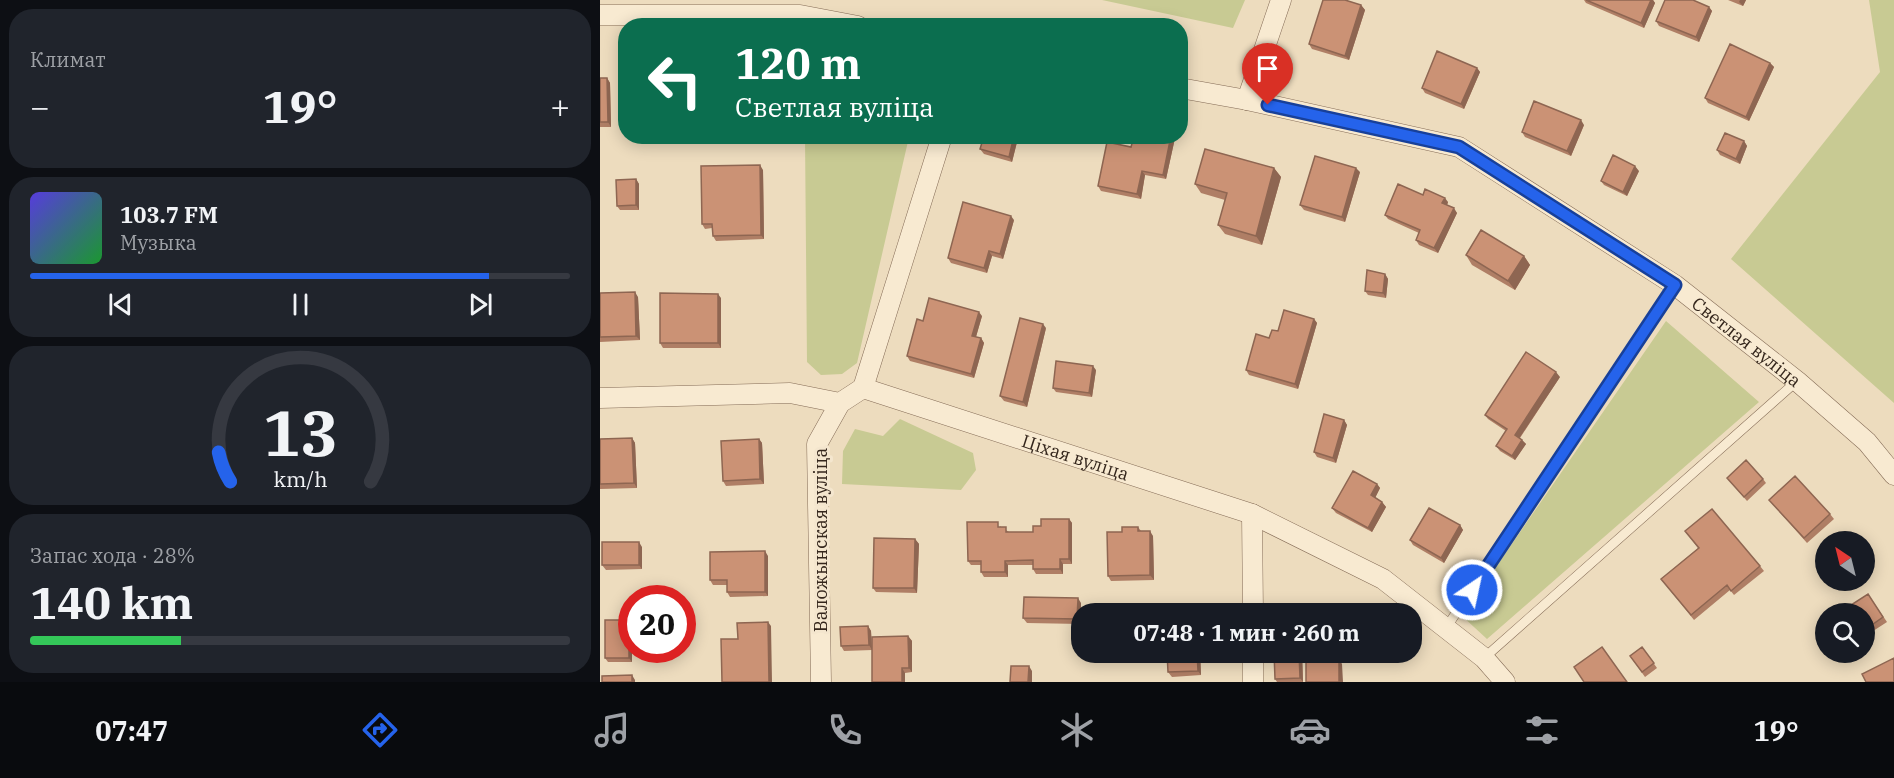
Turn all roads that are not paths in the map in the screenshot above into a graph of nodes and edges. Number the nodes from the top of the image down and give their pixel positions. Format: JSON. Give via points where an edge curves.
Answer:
{"nodes":[{"id":1,"x":1281,"y":0,"type":"edge"},
{"id":2,"x":800,"y":8,"type":"edge"},
{"id":3,"x":600,"y":15,"type":"edge"},
{"id":4,"x":832,"y":18,"type":"edge"},
{"id":5,"x":1188,"y":89,"type":"edge"},
{"id":6,"x":1247,"y":100,"type":"junction"},
{"id":7,"x":939,"y":144,"type":"edge"},
{"id":8,"x":1675,"y":285,"type":"junction"},
{"id":9,"x":1797,"y":381,"type":"junction"},
{"id":10,"x":863,"y":388,"type":"junction"},
{"id":11,"x":600,"y":398,"type":"edge"},
{"id":12,"x":840,"y":403,"type":"junction"},
{"id":13,"x":1894,"y":475,"type":"edge"},
{"id":14,"x":1252,"y":514,"type":"junction"},
{"id":15,"x":1253,"y":603,"type":"edge"},
{"id":16,"x":1446,"y":628,"type":"junction"},
{"id":17,"x":1484,"y":658,"type":"junction"},
{"id":18,"x":1253,"y":663,"type":"edge"},
{"id":19,"x":821,"y":682,"type":"edge"},
{"id":20,"x":1253,"y":682,"type":"edge"},
{"id":21,"x":1505,"y":682,"type":"edge"}],
"edges":[{"from":1,"to":6,"type":"street"},
{"from":2,"to":3,"type":"street"},
{"from":2,"to":4,"type":"street"},
{"from":5,"to":6,"type":"street","name":"Светлая вуліца"},
{"from":6,"to":8,"type":"street","name":"Светлая вуліца","via":[[1459,147]]},
{"from":7,"to":10,"type":"street"},
{"from":8,"to":9,"type":"street","name":"Светлая вуліца"},
{"from":8,"to":16,"type":"lane"},
{"from":9,"to":13,"type":"street","name":"Светлая вуліца","via":[[1868,442]]},
{"from":9,"to":17,"type":"lane"},
{"from":10,"to":12,"type":"street"},
{"from":10,"to":14,"type":"street","name":"Ціхая вуліца"},
{"from":11,"to":12,"type":"street","via":[[790,393]]},
{"from":12,"to":19,"type":"street","name":"Валожынская вуліца","via":[[817,444]]},
{"from":14,"to":15,"type":"street"},
{"from":14,"to":16,"type":"street","name":"Ціхая вуліца","via":[[1383,579]]},
{"from":16,"to":17,"type":"street","name":"Ціхая вуліца"},
{"from":17,"to":21,"type":"street","name":"Ціхая вуліца"},
{"from":18,"to":20,"type":"street"}]}
